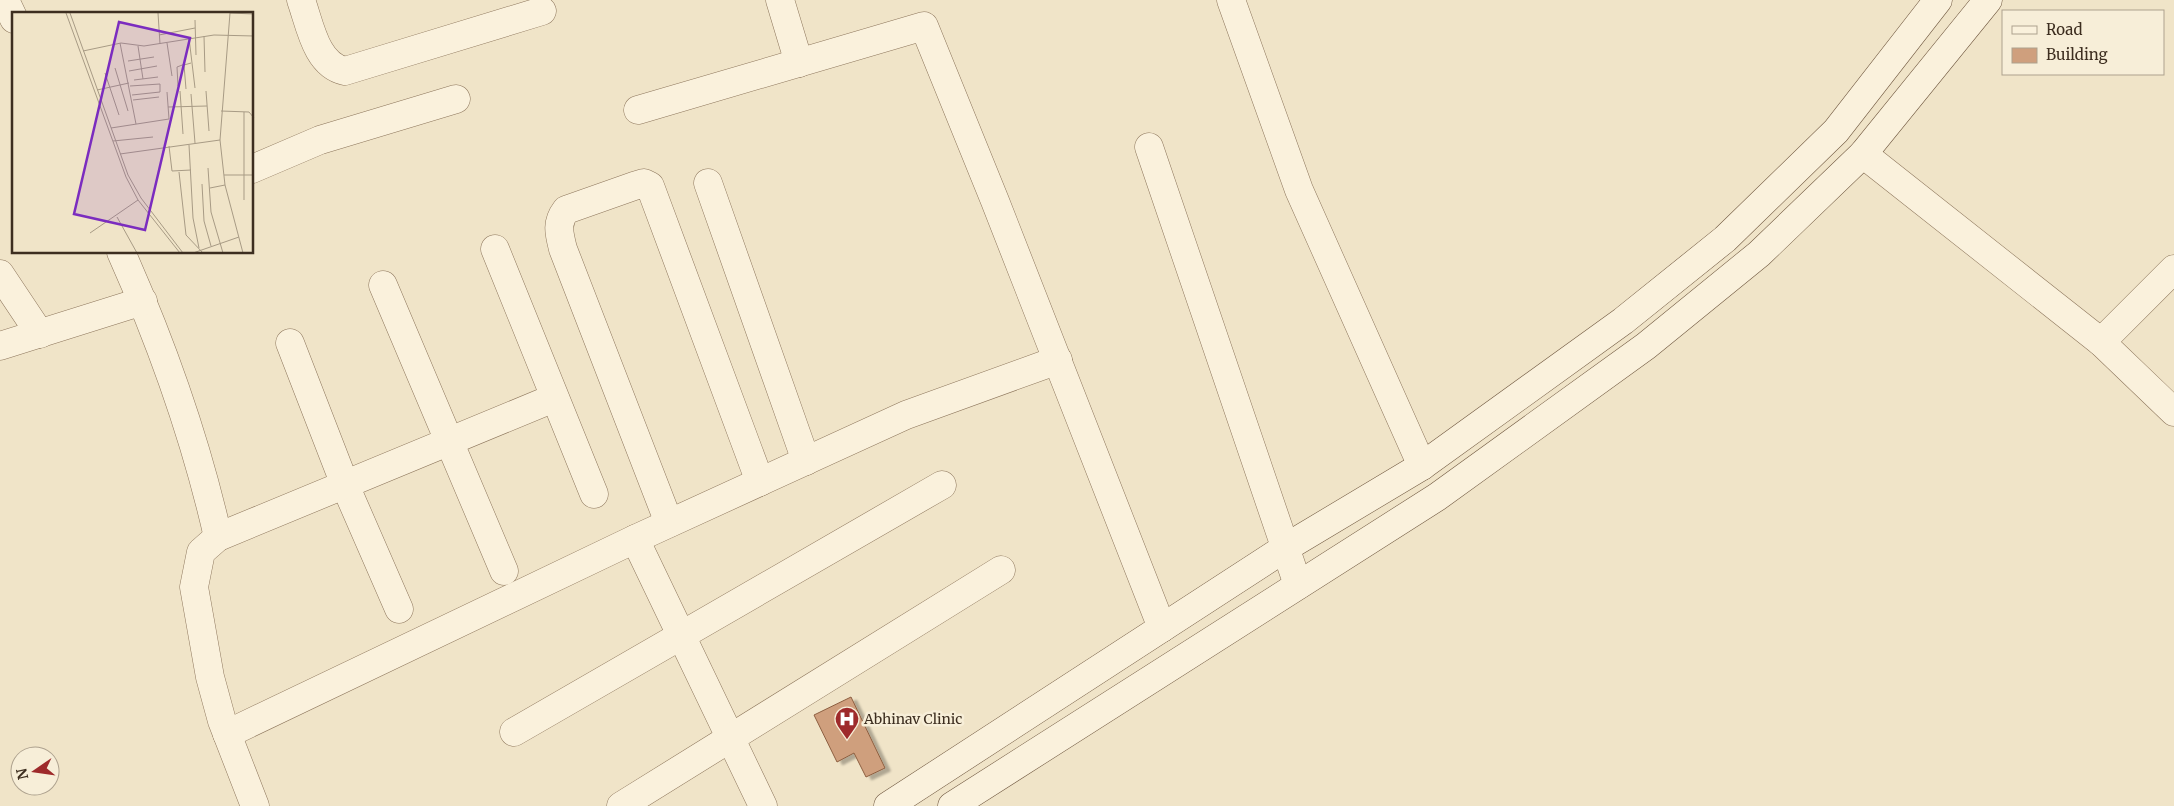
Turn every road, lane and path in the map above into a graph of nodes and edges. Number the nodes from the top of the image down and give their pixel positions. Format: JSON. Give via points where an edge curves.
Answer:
{"nodes":[{"id":1,"x":301,"y":0,"type":"edge"},
{"id":2,"x":780,"y":0,"type":"edge"},
{"id":3,"x":1231,"y":0,"type":"edge"},
{"id":4,"x":1938,"y":0,"type":"edge"},
{"id":5,"x":1988,"y":0,"type":"edge"},
{"id":6,"x":542,"y":11,"type":"dead end"},
{"id":7,"x":799,"y":63,"type":"junction"},
{"id":8,"x":456,"y":99,"type":"dead end"},
{"id":9,"x":638,"y":110,"type":"dead end"},
{"id":10,"x":1149,"y":147,"type":"dead end"},
{"id":11,"x":1863,"y":154,"type":"junction"},
{"id":12,"x":254,"y":168,"type":"edge"},
{"id":13,"x":708,"y":183,"type":"dead end"},
{"id":14,"x":494,"y":249,"type":"dead end"},
{"id":15,"x":122,"y":254,"type":"edge"},
{"id":16,"x":2174,"y":269,"type":"edge"},
{"id":17,"x":0,"y":274,"type":"edge"},
{"id":18,"x":383,"y":285,"type":"dead end"},
{"id":19,"x":143,"y":301,"type":"junction"},
{"id":20,"x":40,"y":334,"type":"junction"},
{"id":21,"x":2100,"y":342,"type":"junction"},
{"id":22,"x":290,"y":343,"type":"dead end"},
{"id":23,"x":0,"y":346,"type":"edge"},
{"id":24,"x":1058,"y":360,"type":"junction"},
{"id":25,"x":554,"y":398,"type":"junction"},
{"id":26,"x":2174,"y":412,"type":"edge"},
{"id":27,"x":448,"y":442,"type":"junction"},
{"id":28,"x":806,"y":460,"type":"junction"},
{"id":29,"x":1422,"y":466,"type":"junction"},
{"id":30,"x":760,"y":482,"type":"junction"},
{"id":31,"x":345,"y":485,"type":"junction"},
{"id":32,"x":942,"y":485,"type":"dead end"},
{"id":33,"x":594,"y":494,"type":"dead end"},
{"id":34,"x":668,"y":524,"type":"junction"},
{"id":35,"x":218,"y":537,"type":"junction"},
{"id":36,"x":635,"y":539,"type":"junction"},
{"id":37,"x":1285,"y":548,"type":"junction"},
{"id":38,"x":1001,"y":570,"type":"dead end"},
{"id":39,"x":504,"y":572,"type":"dead end"},
{"id":40,"x":1298,"y":585,"type":"junction"},
{"id":41,"x":399,"y":609,"type":"dead end"},
{"id":42,"x":1162,"y":628,"type":"junction"},
{"id":43,"x":681,"y":637,"type":"junction"},
{"id":44,"x":514,"y":732,"type":"dead end"},
{"id":45,"x":227,"y":734,"type":"junction"},
{"id":46,"x":730,"y":738,"type":"junction"},
{"id":47,"x":255,"y":806,"type":"edge"},
{"id":48,"x":621,"y":806,"type":"edge"},
{"id":49,"x":763,"y":806,"type":"edge"},
{"id":50,"x":888,"y":806,"type":"edge"},
{"id":51,"x":952,"y":806,"type":"edge"}],
"edges":[{"from":1,"to":6,"type":"street","via":[[321,55],[334,68],[345,70]]},
{"from":2,"to":7,"type":"street"},
{"from":3,"to":29,"type":"street","via":[[1299,190]]},
{"from":4,"to":29,"type":"street","via":[[1836,132],[1725,239],[1623,320]]},
{"from":5,"to":11,"type":"street"},
{"from":7,"to":9,"type":"street"},
{"from":7,"to":24,"type":"street","via":[[924,26]]},
{"from":8,"to":12,"type":"street","via":[[320,140]]},
{"from":10,"to":37,"type":"street"},
{"from":11,"to":21,"type":"street"},
{"from":11,"to":40,"type":"street","via":[[1759,254],[1646,346],[1437,497]]},
{"from":13,"to":28,"type":"street"},
{"from":14,"to":25,"type":"street"},
{"from":15,"to":19,"type":"street"},
{"from":16,"to":21,"type":"street"},
{"from":17,"to":20,"type":"street"},
{"from":18,"to":27,"type":"street"},
{"from":19,"to":20,"type":"street"},
{"from":19,"to":35,"type":"street","via":[[204,476]]},
{"from":20,"to":23,"type":"street"},
{"from":21,"to":26,"type":"street"},
{"from":22,"to":31,"type":"street"},
{"from":24,"to":28,"type":"street","via":[[906,415]]},
{"from":24,"to":42,"type":"street"},
{"from":25,"to":27,"type":"street"},
{"from":25,"to":33,"type":"street"},
{"from":27,"to":31,"type":"street"},
{"from":27,"to":39,"type":"street"},
{"from":28,"to":30,"type":"street"},
{"from":29,"to":37,"type":"street"},
{"from":30,"to":34,"type":"street"},
{"from":30,"to":34,"type":"street","via":[[650,186],[644,183],[566,210],[559,219],[558,233],[563,249]]},
{"from":31,"to":35,"type":"street"},
{"from":31,"to":41,"type":"street"},
{"from":32,"to":43,"type":"street"},
{"from":34,"to":36,"type":"street"},
{"from":35,"to":45,"type":"street","via":[[202,552],[194,586],[210,678]]},
{"from":36,"to":43,"type":"street"},
{"from":36,"to":45,"type":"street"},
{"from":37,"to":40,"type":"street"},
{"from":37,"to":42,"type":"street"},
{"from":38,"to":46,"type":"street"},
{"from":40,"to":51,"type":"street"},
{"from":42,"to":50,"type":"street"},
{"from":43,"to":44,"type":"street"},
{"from":43,"to":46,"type":"street"},
{"from":45,"to":47,"type":"street"},
{"from":46,"to":48,"type":"street"},
{"from":46,"to":49,"type":"street"}]}
